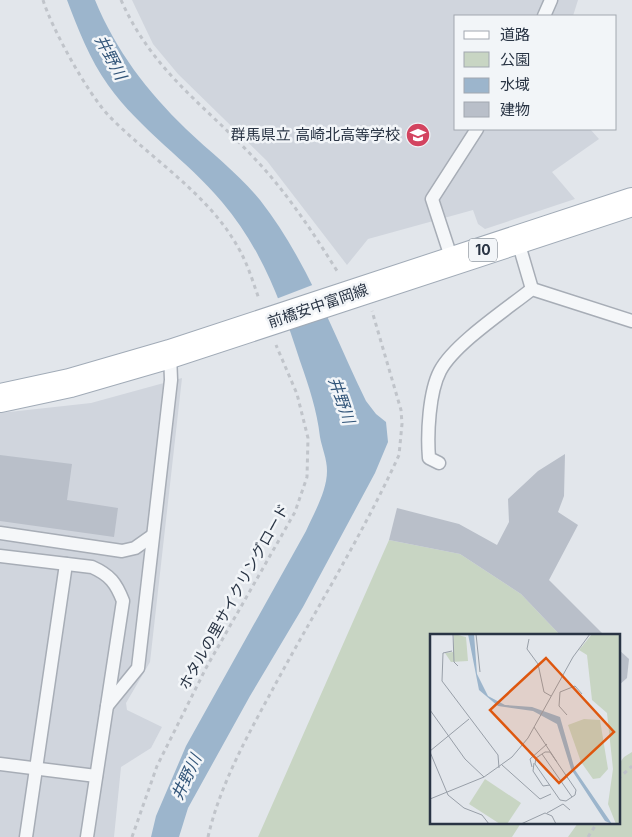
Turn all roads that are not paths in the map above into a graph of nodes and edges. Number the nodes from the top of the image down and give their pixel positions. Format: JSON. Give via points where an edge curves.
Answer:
{"nodes":[{"id":1,"x":550,"y":0,"type":"edge"},
{"id":2,"x":544,"y":15,"type":"edge"},
{"id":3,"x":476,"y":130,"type":"edge"},
{"id":4,"x":632,"y":202,"type":"edge"},
{"id":5,"x":517,"y":238,"type":"junction"},
{"id":6,"x":452,"y":260,"type":"junction"},
{"id":7,"x":532,"y":289,"type":"junction"},
{"id":8,"x":632,"y":321,"type":"edge"},
{"id":9,"x":170,"y":354,"type":"junction"},
{"id":10,"x":0,"y":398,"type":"edge"},
{"id":11,"x":439,"y":463,"type":"dead end"},
{"id":12,"x":0,"y":533,"type":"edge"},
{"id":13,"x":152,"y":536,"type":"junction"},
{"id":14,"x":0,"y":556,"type":"edge"},
{"id":15,"x":66,"y":564,"type":"junction"},
{"id":16,"x":107,"y":706,"type":"junction"},
{"id":17,"x":0,"y":764,"type":"edge"},
{"id":18,"x":36,"y":769,"type":"junction"},
{"id":19,"x":96,"y":776,"type":"junction"},
{"id":20,"x":26,"y":837,"type":"edge"},
{"id":21,"x":87,"y":837,"type":"edge"}],
"edges":[{"from":1,"to":2,"type":"lane"},
{"from":3,"to":6,"type":"lane","via":[[432,199]]},
{"from":4,"to":5,"type":"main road","name":"前橋安中富岡線","number":"10"},
{"from":5,"to":6,"type":"main road","name":"前橋安中富岡線","number":"10"},
{"from":5,"to":7,"type":"lane"},
{"from":6,"to":9,"type":"main road","name":"前橋安中富岡線","number":"10"},
{"from":7,"to":8,"type":"lane"},
{"from":7,"to":11,"type":"lane","via":[[456,350],[440,371],[432,401],[428,444],[429,458]]},
{"from":9,"to":10,"type":"main road","name":"前橋安中富岡線","number":"10","via":[[70,383]]},
{"from":9,"to":13,"type":"lane","via":[[171,380]]},
{"from":12,"to":13,"type":"lane","via":[[122,551],[135,548]]},
{"from":13,"to":16,"type":"lane","via":[[138,668]]},
{"from":14,"to":15,"type":"lane"},
{"from":15,"to":16,"type":"lane","via":[[105,572],[116,583],[123,601]]},
{"from":15,"to":18,"type":"lane"},
{"from":16,"to":19,"type":"lane"},
{"from":17,"to":18,"type":"lane"},
{"from":18,"to":19,"type":"lane"},
{"from":18,"to":20,"type":"lane"},
{"from":19,"to":21,"type":"lane"}]}
